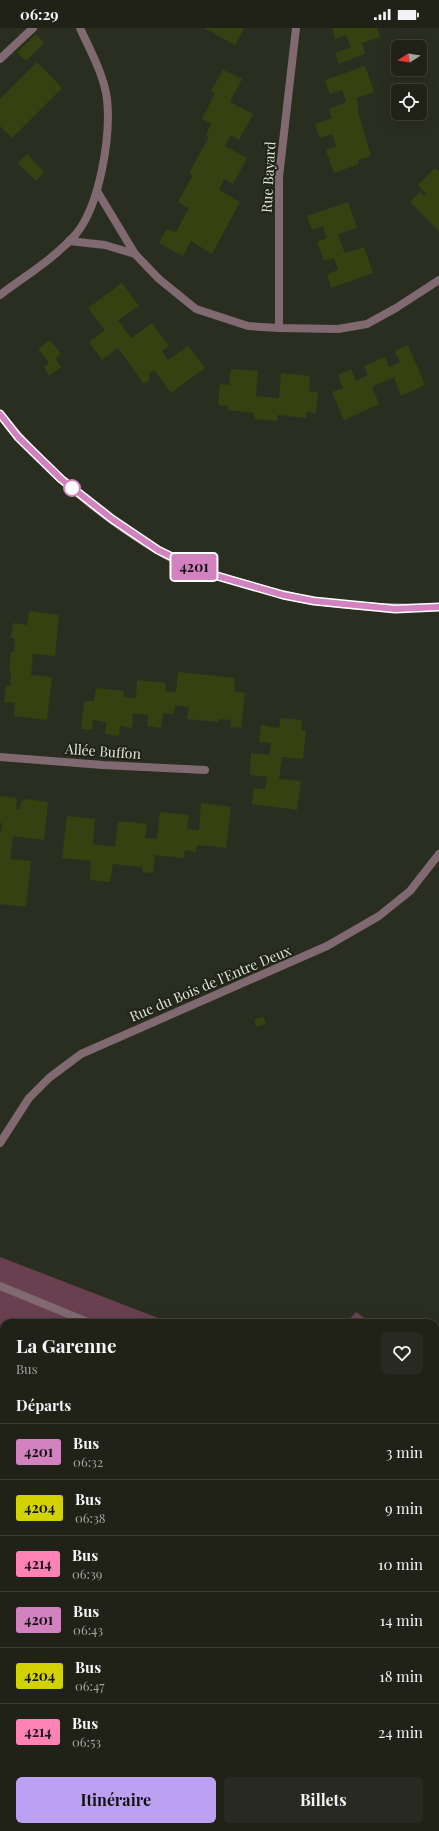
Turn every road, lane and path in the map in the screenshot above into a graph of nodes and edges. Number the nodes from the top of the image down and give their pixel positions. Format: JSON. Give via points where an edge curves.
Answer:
{"nodes":[{"id":1,"x":33,"y":28,"type":"edge"},
{"id":2,"x":80,"y":28,"type":"edge"},
{"id":3,"x":296,"y":28,"type":"edge"},
{"id":4,"x":0,"y":59,"type":"edge"},
{"id":5,"x":97,"y":191,"type":"junction"},
{"id":6,"x":69,"y":241,"type":"junction"},
{"id":7,"x":135,"y":254,"type":"junction"},
{"id":8,"x":439,"y":280,"type":"edge"},
{"id":9,"x":0,"y":295,"type":"edge"},
{"id":10,"x":279,"y":328,"type":"junction"},
{"id":11,"x":0,"y":414,"type":"edge"},
{"id":12,"x":439,"y":607,"type":"edge"},
{"id":13,"x":0,"y":757,"type":"edge"},
{"id":14,"x":205,"y":770,"type":"dead end"},
{"id":15,"x":439,"y":854,"type":"edge"},
{"id":16,"x":0,"y":1143,"type":"edge"},
{"id":17,"x":0,"y":1286,"type":"edge"},
{"id":18,"x":80,"y":1319,"type":"edge"}],
"edges":[{"from":1,"to":4,"type":"street"},
{"from":2,"to":5,"type":"street","via":[[100,72],[107,99],[107,127]]},
{"from":3,"to":10,"type":"street","name":"Rue Bayard","via":[[279,177]]},
{"from":5,"to":6,"type":"street","via":[[86,219]]},
{"from":5,"to":7,"type":"street"},
{"from":6,"to":7,"type":"street","via":[[105,245]]},
{"from":6,"to":9,"type":"street"},
{"from":7,"to":10,"type":"street","via":[[159,279],[196,308],[248,326]]},
{"from":8,"to":10,"type":"street","via":[[367,324],[338,329]]},
{"from":11,"to":12,"type":"street","via":[[18,437],[61,479],[112,519],[158,550],[203,572],[283,595],[314,601],[395,609]]},
{"from":13,"to":14,"type":"street","name":"Allée Buffon"},
{"from":15,"to":16,"type":"street","name":"Rue du Bois de l'Entre Deux","via":[[410,891],[379,916],[327,946],[81,1054],[49,1078],[29,1098]]},
{"from":17,"to":18,"type":"street"}]}
